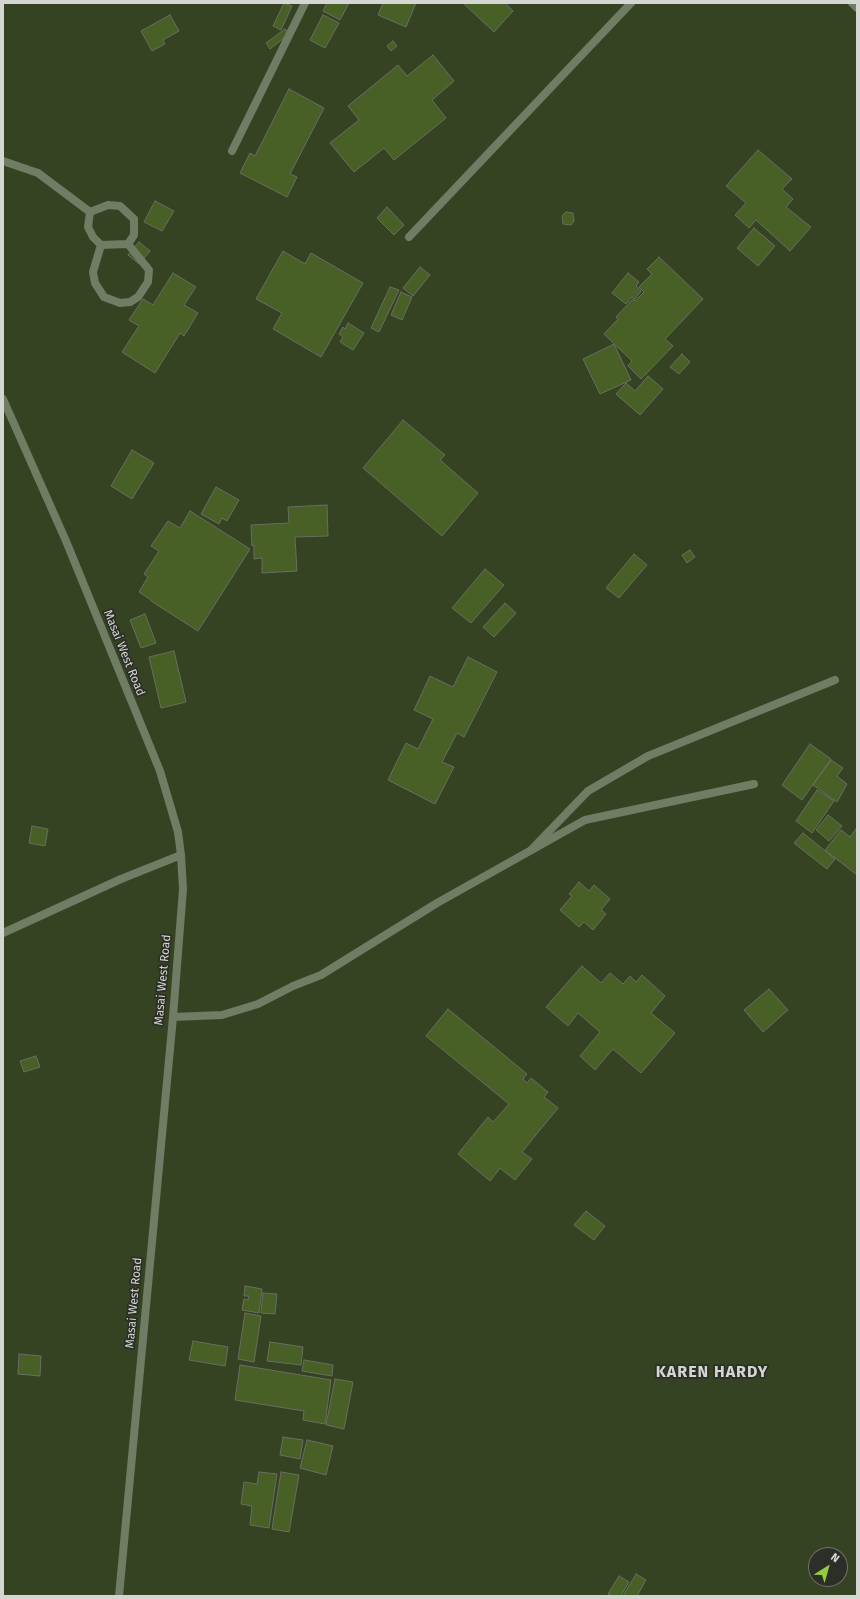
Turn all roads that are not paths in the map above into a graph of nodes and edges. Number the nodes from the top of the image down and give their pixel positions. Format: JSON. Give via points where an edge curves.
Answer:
{"nodes":[{"id":1,"x":305,"y":3,"type":"edge"},
{"id":2,"x":630,"y":3,"type":"edge"},
{"id":3,"x":852,"y":3,"type":"edge"},
{"id":4,"x":857,"y":8,"type":"edge"},
{"id":5,"x":232,"y":151,"type":"dead end"},
{"id":6,"x":3,"y":161,"type":"edge"},
{"id":7,"x":90,"y":212,"type":"junction"},
{"id":8,"x":409,"y":237,"type":"dead end"},
{"id":9,"x":128,"y":244,"type":"junction"},
{"id":10,"x":101,"y":245,"type":"junction"},
{"id":11,"x":3,"y":399,"type":"edge"},
{"id":12,"x":835,"y":680,"type":"dead end"},
{"id":13,"x":754,"y":784,"type":"dead end"},
{"id":14,"x":530,"y":851,"type":"junction"},
{"id":15,"x":181,"y":855,"type":"junction"},
{"id":16,"x":3,"y":933,"type":"edge"},
{"id":17,"x":173,"y":1017,"type":"junction"},
{"id":18,"x":119,"y":1596,"type":"edge"}],
"edges":[{"from":1,"to":5,"type":"street"},
{"from":2,"to":8,"type":"street"},
{"from":3,"to":4,"type":"street"},
{"from":6,"to":7,"type":"street","via":[[38,173]]},
{"from":7,"to":9,"type":"street","via":[[108,205],[120,206],[134,219],[134,235]]},
{"from":7,"to":10,"type":"street","via":[[88,227]]},
{"from":9,"to":10,"type":"street"},
{"from":9,"to":10,"type":"street","via":[[149,270],[148,282],[138,297],[130,302],[120,303],[104,297],[95,283],[93,272]]},
{"from":11,"to":15,"type":"street","name":"Masai West Road","via":[[66,541],[160,771],[178,832]]},
{"from":12,"to":14,"type":"street","via":[[648,756],[588,791]]},
{"from":13,"to":14,"type":"street","via":[[585,820]]},
{"from":14,"to":17,"type":"street","via":[[437,903],[321,975],[258,1004],[222,1015]]},
{"from":15,"to":16,"type":"street","via":[[121,879]]},
{"from":15,"to":17,"type":"street","name":"Masai West Road","via":[[182,889]]},
{"from":17,"to":18,"type":"street","name":"Masai West Road"}]}
